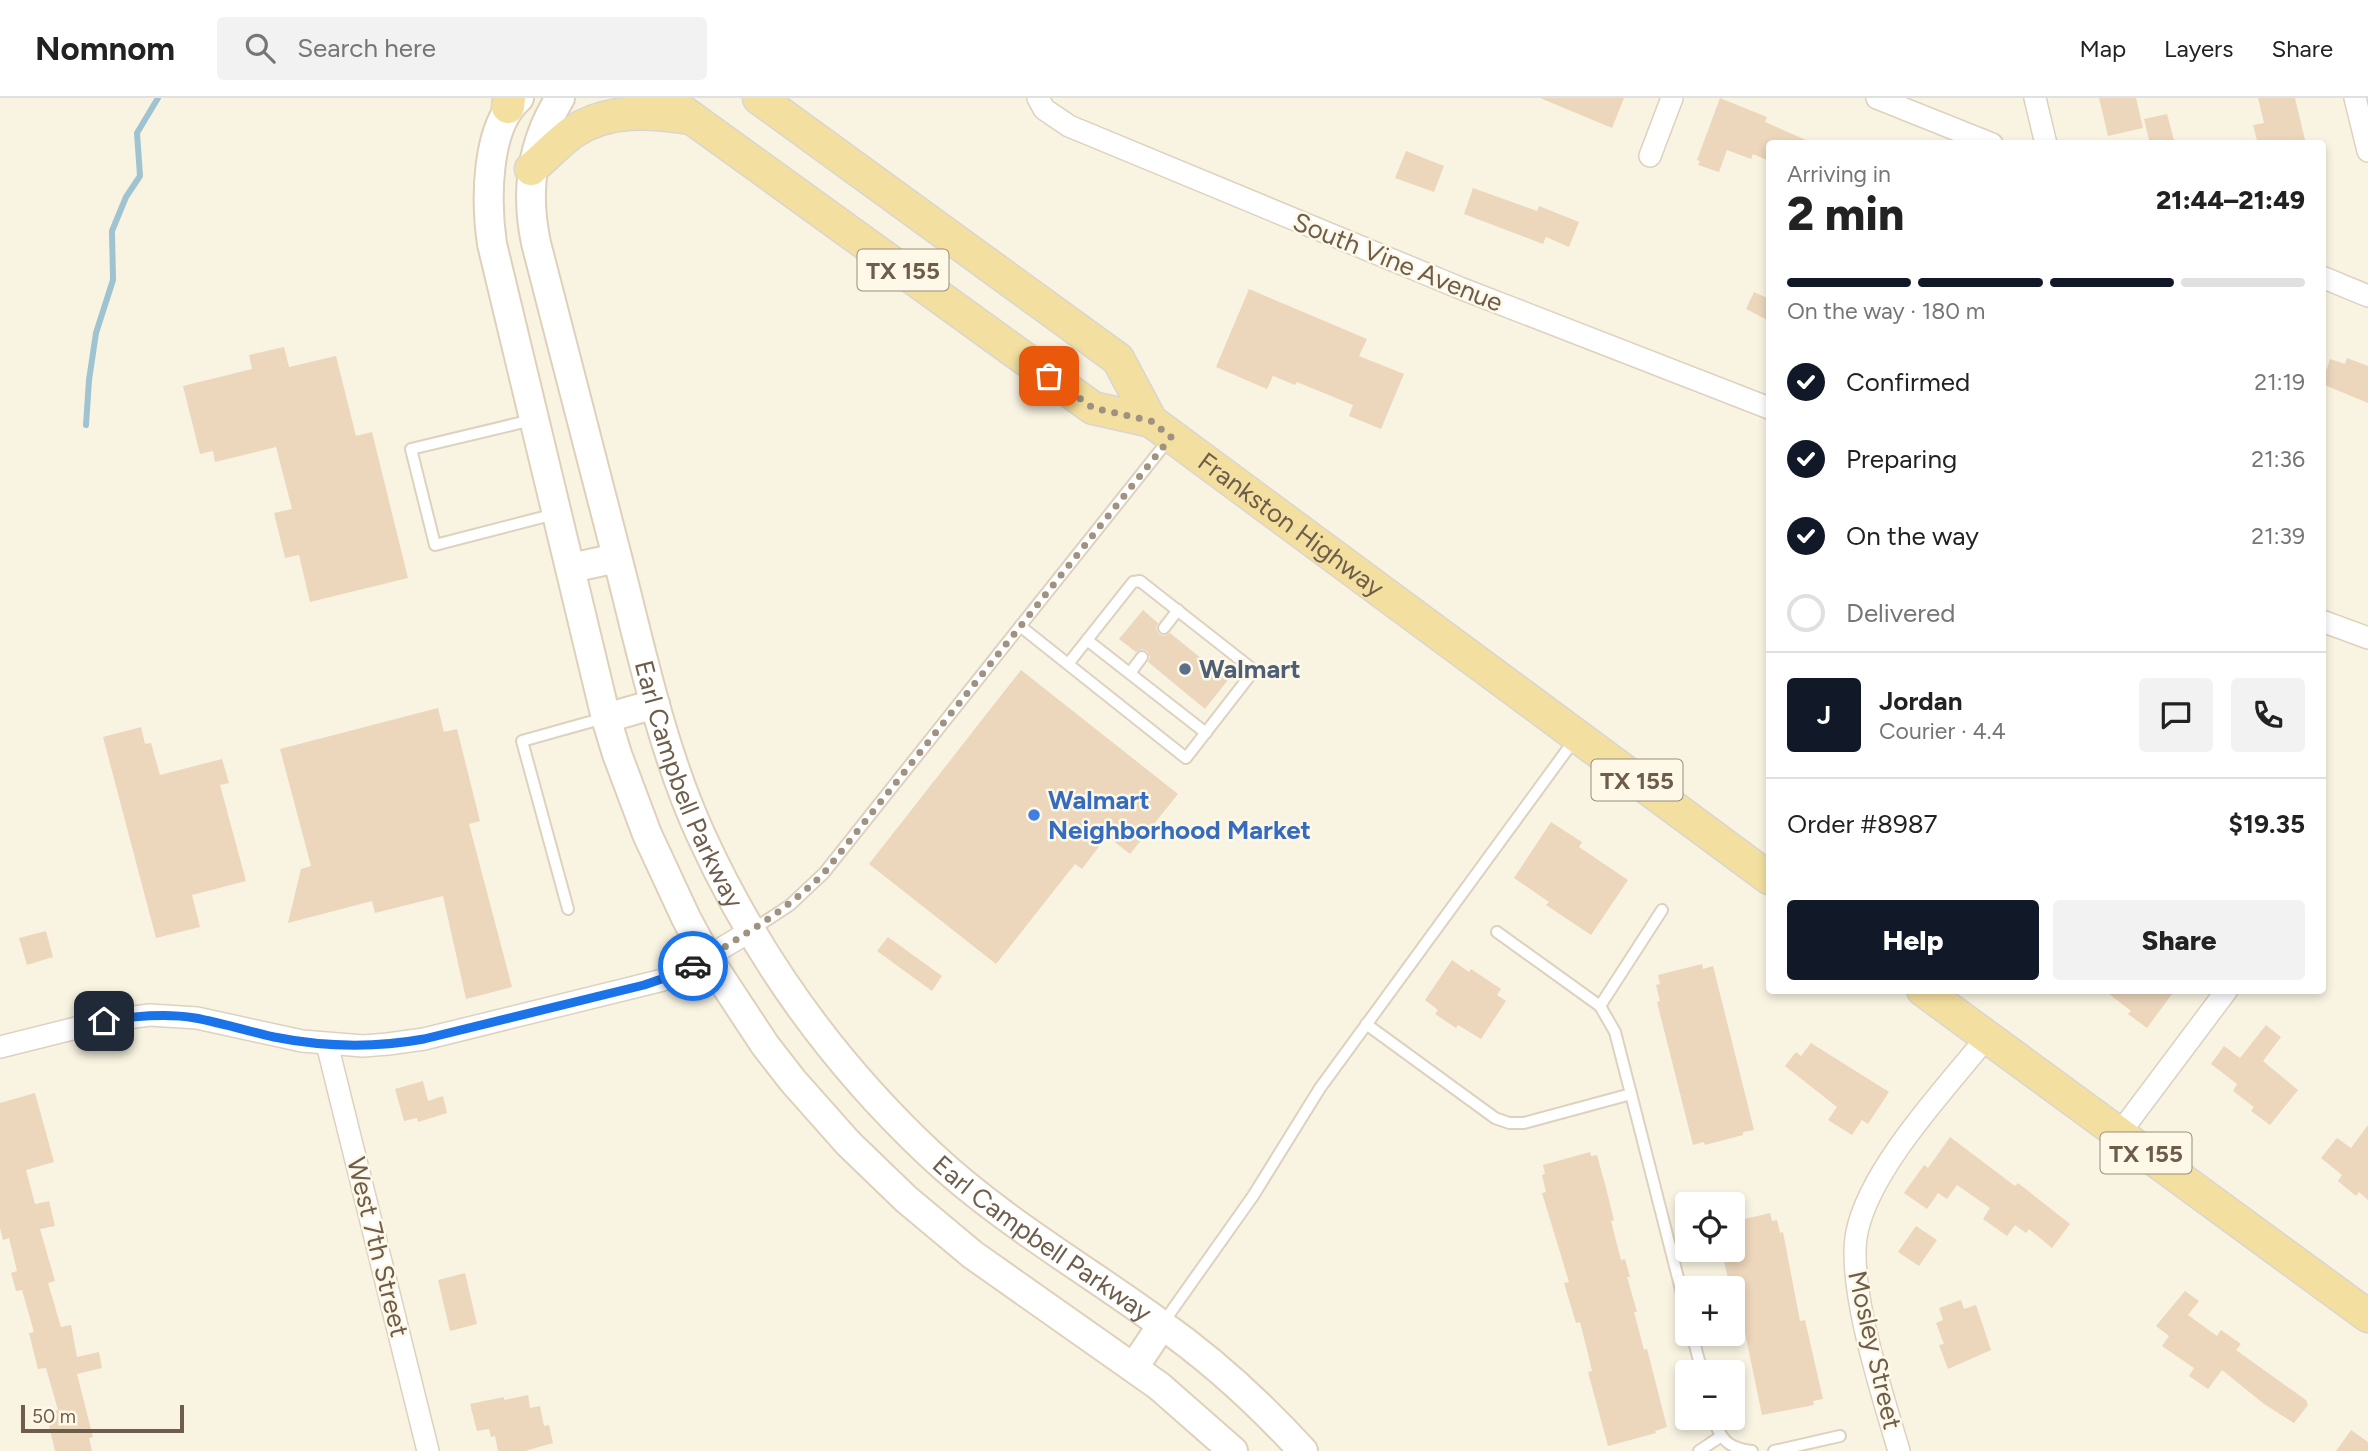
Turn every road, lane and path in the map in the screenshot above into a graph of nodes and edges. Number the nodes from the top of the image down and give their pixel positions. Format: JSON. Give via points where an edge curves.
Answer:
{"nodes":[{"id":1,"x":560,"y":98,"type":"edge"},
{"id":2,"x":664,"y":98,"type":"edge"},
{"id":3,"x":1038,"y":98,"type":"edge"},
{"id":4,"x":1672,"y":98,"type":"edge"},
{"id":5,"x":1877,"y":98,"type":"edge"},
{"id":6,"x":2035,"y":98,"type":"edge"},
{"id":7,"x":2355,"y":98,"type":"edge"},
{"id":8,"x":760,"y":99,"type":"edge"},
{"id":9,"x":512,"y":101,"type":"edge"},
{"id":10,"x":695,"y":119,"type":"junction"},
{"id":11,"x":1982,"y":140,"type":"edge"},
{"id":12,"x":2045,"y":140,"type":"edge"},
{"id":13,"x":2368,"y":151,"type":"edge"},
{"id":14,"x":1650,"y":156,"type":"dead end"},
{"id":15,"x":531,"y":169,"type":"junction"},
{"id":16,"x":2326,"y":279,"type":"edge"},
{"id":17,"x":2368,"y":296,"type":"edge"},
{"id":18,"x":1766,"y":407,"type":"edge"},
{"id":19,"x":579,"y":411,"type":"junction"},
{"id":20,"x":534,"y":419,"type":"junction"},
{"id":21,"x":1161,"y":429,"type":"junction"},
{"id":22,"x":602,"y":499,"type":"junction"},
{"id":23,"x":558,"y":514,"type":"junction"},
{"id":24,"x":617,"y":558,"type":"junction"},
{"id":25,"x":570,"y":568,"type":"junction"},
{"id":26,"x":1178,"y":610,"type":"junction"},
{"id":27,"x":2326,"y":622,"type":"edge"},
{"id":28,"x":1020,"y":626,"type":"junction"},
{"id":29,"x":1164,"y":628,"type":"dead end"},
{"id":30,"x":2368,"y":638,"type":"edge"},
{"id":31,"x":1087,"y":640,"type":"junction"},
{"id":32,"x":1142,"y":657,"type":"dead end"},
{"id":33,"x":1069,"y":664,"type":"junction"},
{"id":34,"x":1130,"y":673,"type":"junction"},
{"id":35,"x":655,"y":704,"type":"junction"},
{"id":36,"x":606,"y":718,"type":"junction"},
{"id":37,"x":1206,"y":733,"type":"junction"},
{"id":38,"x":1576,"y":736,"type":"junction"},
{"id":39,"x":1766,"y":876,"type":"edge"},
{"id":40,"x":568,"y":909,"type":"dead end"},
{"id":41,"x":1662,"y":910,"type":"dead end"},
{"id":42,"x":752,"y":930,"type":"junction"},
{"id":43,"x":1497,"y":932,"type":"dead end"},
{"id":44,"x":707,"y":957,"type":"junction"},
{"id":45,"x":1928,"y":994,"type":"edge"},
{"id":46,"x":2224,"y":994,"type":"edge"},
{"id":47,"x":1601,"y":1006,"type":"junction"},
{"id":48,"x":1366,"y":1024,"type":"junction"},
{"id":49,"x":1987,"y":1037,"type":"junction"},
{"id":50,"x":327,"y":1044,"type":"junction"},
{"id":51,"x":0,"y":1047,"type":"edge"},
{"id":52,"x":1631,"y":1094,"type":"junction"},
{"id":53,"x":2119,"y":1134,"type":"junction"},
{"id":54,"x":1678,"y":1276,"type":"edge"},
{"id":55,"x":2368,"y":1316,"type":"edge"},
{"id":56,"x":1162,"y":1325,"type":"junction"},
{"id":57,"x":1134,"y":1367,"type":"junction"},
{"id":58,"x":1717,"y":1430,"type":"edge"},
{"id":59,"x":1840,"y":1436,"type":"dead end"},
{"id":60,"x":1720,"y":1437,"type":"junction"},
{"id":61,"x":428,"y":1451,"type":"edge"},
{"id":62,"x":1233,"y":1451,"type":"edge"},
{"id":63,"x":1303,"y":1451,"type":"edge"},
{"id":64,"x":1699,"y":1451,"type":"edge"},
{"id":65,"x":1752,"y":1451,"type":"edge"},
{"id":66,"x":1774,"y":1451,"type":"edge"},
{"id":67,"x":1899,"y":1451,"type":"edge"}],
"edges":[{"from":1,"to":15,"type":"main road","name":"Earl Campbell Parkway","via":[[542,130]]},
{"from":2,"to":10,"type":"main road","name":"Frankston Highway","number":"TX 155"},
{"from":3,"to":18,"type":"street","name":"South Vine Avenue","via":[[1044,109],[1069,126],[1460,288]]},
{"from":4,"to":14,"type":"street"},
{"from":5,"to":11,"type":"street"},
{"from":6,"to":12,"type":"street"},
{"from":7,"to":13,"type":"street"},
{"from":8,"to":21,"type":"main road","number":"TX 155","via":[[1118,359]]},
{"from":9,"to":20,"type":"main road","name":"Earl Campbell Parkway","via":[[491,165],[488,222]]},
{"from":10,"to":15,"type":"main road","via":[[639,112],[610,117],[573,133]]},
{"from":10,"to":21,"type":"main road","name":"Frankston Highway","number":"TX 155","via":[[1093,408]]},
{"from":15,"to":19,"type":"main road","name":"Earl Campbell Parkway","via":[[529,201],[536,243]]},
{"from":16,"to":17,"type":"street"},
{"from":19,"to":20,"type":"main road"},
{"from":19,"to":22,"type":"main road","name":"Earl Campbell Parkway"},
{"from":20,"to":23,"type":"main road","name":"Earl Campbell Parkway"},
{"from":20,"to":23,"type":"lane","via":[[411,449],[435,545]]},
{"from":21,"to":28,"type":"lane"},
{"from":21,"to":38,"type":"main road","name":"Frankston Highway","number":"TX 155"},
{"from":22,"to":23,"type":"main road"},
{"from":22,"to":24,"type":"main road","name":"Earl Campbell Parkway"},
{"from":23,"to":25,"type":"main road","name":"Earl Campbell Parkway"},
{"from":24,"to":25,"type":"main road"},
{"from":24,"to":35,"type":"main road","name":"Earl Campbell Parkway"},
{"from":25,"to":36,"type":"main road","name":"Earl Campbell Parkway"},
{"from":26,"to":29,"type":"lane"},
{"from":26,"to":31,"type":"lane","via":[[1146,584],[1133,582]]},
{"from":26,"to":37,"type":"lane","via":[[1251,668],[1252,673]]},
{"from":27,"to":30,"type":"street"},
{"from":28,"to":33,"type":"lane"},
{"from":28,"to":42,"type":"lane","via":[[824,873],[790,905]]},
{"from":31,"to":33,"type":"lane"},
{"from":31,"to":34,"type":"lane"},
{"from":32,"to":34,"type":"lane"},
{"from":33,"to":37,"type":"lane","via":[[1186,758]]},
{"from":34,"to":37,"type":"lane"},
{"from":35,"to":36,"type":"main road"},
{"from":35,"to":42,"type":"main road","name":"Earl Campbell Parkway","via":[[699,831]]},
{"from":36,"to":40,"type":"lane","via":[[522,741]]},
{"from":36,"to":44,"type":"main road","name":"Earl Campbell Parkway","via":[[647,834]]},
{"from":38,"to":39,"type":"main road","name":"Frankston Highway","number":"TX 155"},
{"from":38,"to":48,"type":"lane"},
{"from":41,"to":47,"type":"lane"},
{"from":42,"to":44,"type":"street"},
{"from":42,"to":56,"type":"main road","name":"Earl Campbell Parkway","via":[[835,1054],[927,1151],[1004,1217]]},
{"from":43,"to":47,"type":"lane"},
{"from":44,"to":50,"type":"street","via":[[682,972],[644,985],[424,1039],[363,1046]]},
{"from":44,"to":57,"type":"main road","name":"Earl Campbell Parkway","via":[[793,1081],[906,1199],[974,1255]]},
{"from":45,"to":49,"type":"main road","number":"TX 155"},
{"from":46,"to":53,"type":"street"},
{"from":47,"to":52,"type":"lane","via":[[1615,1032]]},
{"from":48,"to":52,"type":"lane","via":[[1495,1118],[1509,1123],[1543,1119]]},
{"from":48,"to":56,"type":"lane"},
{"from":49,"to":53,"type":"main road","number":"TX 155"},
{"from":49,"to":67,"type":"street","name":"Mosley Street","via":[[1902,1143],[1868,1200],[1857,1230],[1854,1261],[1858,1288]]},
{"from":50,"to":51,"type":"street","via":[[197,1018],[150,1015],[104,1021]]},
{"from":50,"to":61,"type":"street","name":"West 7th Street"},
{"from":52,"to":54,"type":"lane"},
{"from":53,"to":55,"type":"main road","number":"TX 155"},
{"from":56,"to":57,"type":"main road"},
{"from":56,"to":63,"type":"main road","name":"Earl Campbell Parkway","via":[[1240,1388]]},
{"from":57,"to":62,"type":"main road","name":"Earl Campbell Parkway"},
{"from":58,"to":60,"type":"lane"},
{"from":59,"to":66,"type":"lane"},
{"from":60,"to":64,"type":"lane"},
{"from":60,"to":65,"type":"lane"}]}
